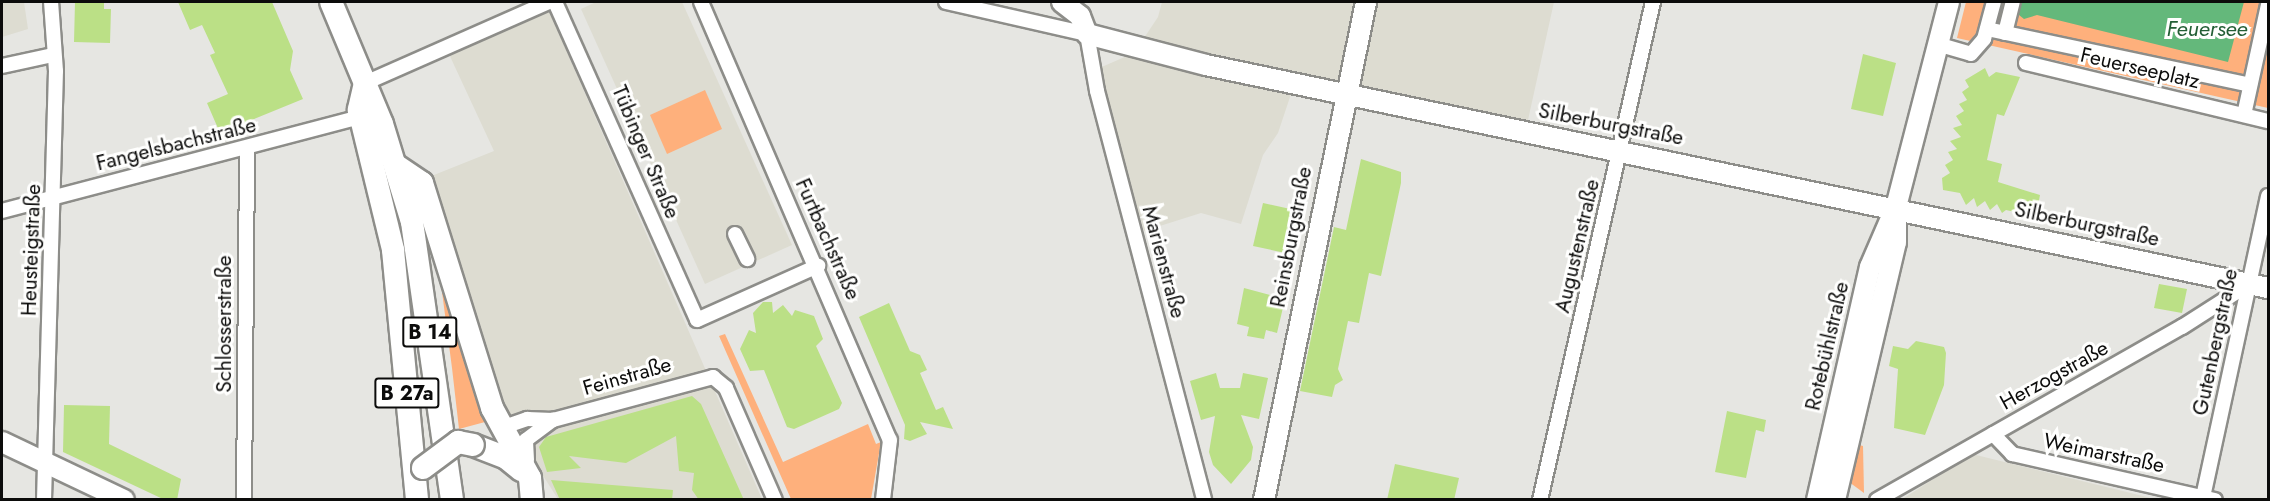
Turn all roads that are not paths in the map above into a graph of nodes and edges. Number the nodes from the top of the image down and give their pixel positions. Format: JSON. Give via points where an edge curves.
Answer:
{"nodes":[{"id":1,"x":51,"y":2,"type":"edge"},
{"id":2,"x":331,"y":2,"type":"edge"},
{"id":3,"x":549,"y":2,"type":"edge"},
{"id":4,"x":555,"y":2,"type":"edge"},
{"id":5,"x":700,"y":2,"type":"edge"},
{"id":6,"x":946,"y":2,"type":"edge"},
{"id":7,"x":1062,"y":2,"type":"edge"},
{"id":8,"x":1366,"y":2,"type":"edge"},
{"id":9,"x":1653,"y":2,"type":"edge"},
{"id":10,"x":1949,"y":2,"type":"edge"},
{"id":11,"x":1994,"y":2,"type":"edge"},
{"id":12,"x":2013,"y":2,"type":"edge"},
{"id":13,"x":2268,"y":5,"type":"edge"},
{"id":14,"x":1987,"y":29,"type":"junction"},
{"id":15,"x":2005,"y":33,"type":"junction"},
{"id":16,"x":1087,"y":34,"type":"junction"},
{"id":17,"x":1937,"y":44,"type":"junction"},
{"id":18,"x":53,"y":55,"type":"junction"},
{"id":19,"x":2026,"y":63,"type":"dead end"},
{"id":20,"x":2,"y":66,"type":"edge"},
{"id":21,"x":365,"y":83,"type":"junction"},
{"id":22,"x":2250,"y":85,"type":"junction"},
{"id":23,"x":1344,"y":95,"type":"junction"},
{"id":24,"x":2244,"y":115,"type":"junction"},
{"id":25,"x":360,"y":117,"type":"junction"},
{"id":26,"x":2268,"y":121,"type":"edge"},
{"id":27,"x":247,"y":148,"type":"junction"},
{"id":28,"x":1620,"y":151,"type":"junction"},
{"id":29,"x":397,"y":166,"type":"junction"},
{"id":30,"x":2268,"y":196,"type":"edge"},
{"id":31,"x":54,"y":197,"type":"junction"},
{"id":32,"x":1896,"y":207,"type":"junction"},
{"id":33,"x":2,"y":211,"type":"edge"},
{"id":34,"x":735,"y":234,"type":"dead end"},
{"id":35,"x":747,"y":259,"type":"dead end"},
{"id":36,"x":818,"y":266,"type":"junction"},
{"id":37,"x":2249,"y":284,"type":"junction"},
{"id":38,"x":2268,"y":288,"type":"edge"},
{"id":39,"x":1875,"y":289,"type":"junction"},
{"id":40,"x":553,"y":420,"type":"junction"},
{"id":41,"x":501,"y":428,"type":"junction"},
{"id":42,"x":1993,"y":434,"type":"junction"},
{"id":43,"x":467,"y":441,"type":"junction"},
{"id":44,"x":2,"y":442,"type":"edge"},
{"id":45,"x":46,"y":462,"type":"junction"},
{"id":46,"x":531,"y":489,"type":"edge"},
{"id":47,"x":1263,"y":494,"type":"edge"},
{"id":48,"x":417,"y":495,"type":"edge"},
{"id":49,"x":2209,"y":498,"type":"edge"},
{"id":50,"x":44,"y":500,"type":"edge"},
{"id":51,"x":124,"y":500,"type":"edge"},
{"id":52,"x":244,"y":500,"type":"edge"},
{"id":53,"x":452,"y":500,"type":"edge"},
{"id":54,"x":548,"y":500,"type":"edge"},
{"id":55,"x":775,"y":500,"type":"edge"},
{"id":56,"x":883,"y":500,"type":"edge"},
{"id":57,"x":1204,"y":500,"type":"edge"},
{"id":58,"x":1540,"y":500,"type":"edge"},
{"id":59,"x":1817,"y":500,"type":"edge"},
{"id":60,"x":1835,"y":500,"type":"edge"},
{"id":61,"x":1876,"y":500,"type":"edge"}],
"edges":[{"from":1,"to":18,"type":"street","name":"Heusteigstraße"},
{"from":2,"to":21,"type":"main road","number":"B 14"},
{"from":3,"to":21,"type":"street"},
{"from":4,"to":36,"type":"street","name":"Tübinger Straße","via":[[697,320]]},
{"from":5,"to":36,"type":"street","name":"Furtbachstraße"},
{"from":6,"to":16,"type":"street","name":"Silberburgstraße"},
{"from":7,"to":16,"type":"street","via":[[1080,16]]},
{"from":8,"to":23,"type":"street","name":"Reinsburgstraße"},
{"from":9,"to":28,"type":"street","name":"Augustenstraße"},
{"from":10,"to":17,"type":"street","name":"Rotebühlstraße"},
{"from":11,"to":14,"type":"street"},
{"from":12,"to":15,"type":"street"},
{"from":13,"to":22,"type":"street"},
{"from":14,"to":15,"type":"street","name":"Feuerseeplatz"},
{"from":14,"to":17,"type":"street","via":[[1971,54]]},
{"from":15,"to":22,"type":"street","name":"Feuerseeplatz"},
{"from":16,"to":23,"type":"street","name":"Silberburgstraße"},
{"from":16,"to":57,"type":"street","name":"Marienstraße","via":[[1097,91]]},
{"from":17,"to":32,"type":"street","name":"Rotebühlstraße"},
{"from":18,"to":20,"type":"street"},
{"from":18,"to":31,"type":"street","name":"Heusteigstraße"},
{"from":19,"to":24,"type":"street","name":"Feuerseeplatz"},
{"from":21,"to":25,"type":"main road","number":"B 27a","via":[[359,96]]},
{"from":21,"to":29,"type":"main road","number":"B 14"},
{"from":22,"to":24,"type":"street"},
{"from":23,"to":28,"type":"street","name":"Silberburgstraße"},
{"from":23,"to":47,"type":"street","name":"Reinsburgstraße"},
{"from":24,"to":26,"type":"street","name":"Feuerseeplatz"},
{"from":25,"to":27,"type":"street","name":"Fangelsbachstraße"},
{"from":25,"to":48,"type":"main road","number":"B 27a","via":[[393,250]]},
{"from":27,"to":31,"type":"street","name":"Fangelsbachstraße"},
{"from":27,"to":52,"type":"street","name":"Schlosserstraße"},
{"from":28,"to":32,"type":"street","name":"Silberburgstraße"},
{"from":28,"to":58,"type":"street","name":"Augustenstraße"},
{"from":29,"to":41,"type":"main road","via":[[422,183]]},
{"from":29,"to":53,"type":"main road","number":"B 14","via":[[419,260]]},
{"from":30,"to":37,"type":"street","name":"Gutenbergstraße"},
{"from":31,"to":33,"type":"street","name":"Fangelsbachstraße"},
{"from":31,"to":45,"type":"street","name":"Heusteigstraße"},
{"from":32,"to":37,"type":"street","name":"Silberburgstraße"},
{"from":32,"to":39,"type":"street","name":"Rotebühlstraße","via":[[1883,230]]},
{"from":34,"to":35,"type":"street"},
{"from":36,"to":56,"type":"street","name":"Furtbachstraße","via":[[890,440]]},
{"from":37,"to":38,"type":"street","name":"Silberburgstraße"},
{"from":37,"to":42,"type":"street","name":"Herzogstraße","via":[[2182,327]]},
{"from":37,"to":49,"type":"street","name":"Gutenbergstraße"},
{"from":39,"to":59,"type":"street","name":"Rotebühlstraße"},
{"from":39,"to":60,"type":"street","name":"Rotebühlstraße"},
{"from":40,"to":41,"type":"street","name":"Feinstraße","via":[[527,419]]},
{"from":40,"to":46,"type":"street","name":"Feinstraße","via":[[526,440]]},
{"from":40,"to":55,"type":"street","name":"Feinstraße","via":[[712,377],[726,388]]},
{"from":41,"to":43,"type":"main road"},
{"from":41,"to":46,"type":"main road"},
{"from":42,"to":49,"type":"street","name":"Weimarstraße","via":[[2012,454]]},
{"from":42,"to":61,"type":"street","name":"Herzogstraße"},
{"from":43,"to":46,"type":"main road","via":[[505,457]]},
{"from":43,"to":48,"type":"main road","bridge":true,"via":[[423,468]]},
{"from":44,"to":45,"type":"street"},
{"from":45,"to":50,"type":"street","name":"Heusteigstraße"},
{"from":45,"to":51,"type":"street"},
{"from":46,"to":54,"type":"main road"}]}
